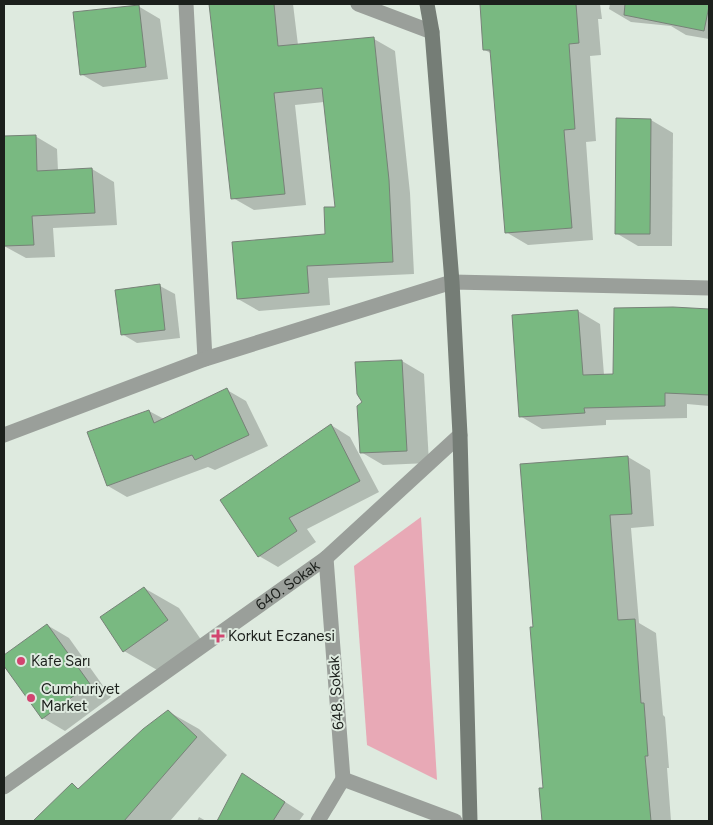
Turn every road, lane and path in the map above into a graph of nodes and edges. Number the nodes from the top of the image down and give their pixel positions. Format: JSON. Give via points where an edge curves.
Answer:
{"nodes":[{"id":1,"x":186,"y":4,"type":"edge"},
{"id":2,"x":358,"y":4,"type":"edge"},
{"id":3,"x":427,"y":4,"type":"edge"},
{"id":4,"x":432,"y":32,"type":"junction"},
{"id":5,"x":452,"y":282,"type":"junction"},
{"id":6,"x":709,"y":288,"type":"edge"},
{"id":7,"x":205,"y":359,"type":"junction"},
{"id":8,"x":4,"y":435,"type":"edge"},
{"id":9,"x":460,"y":435,"type":"junction"},
{"id":10,"x":326,"y":558,"type":"junction"},
{"id":11,"x":342,"y":779,"type":"junction"},
{"id":12,"x":4,"y":787,"type":"edge"},
{"id":13,"x":318,"y":821,"type":"edge"},
{"id":14,"x":455,"y":821,"type":"edge"},
{"id":15,"x":470,"y":821,"type":"edge"}],
"edges":[{"from":1,"to":7,"type":"street"},
{"from":2,"to":4,"type":"street"},
{"from":3,"to":4,"type":"main road"},
{"from":4,"to":5,"type":"main road"},
{"from":5,"to":6,"type":"street"},
{"from":5,"to":7,"type":"street"},
{"from":5,"to":9,"type":"main road"},
{"from":7,"to":8,"type":"street"},
{"from":9,"to":10,"type":"street","name":"640. Sokak"},
{"from":9,"to":15,"type":"main road"},
{"from":10,"to":11,"type":"street","name":"648. Sokak"},
{"from":10,"to":12,"type":"street","name":"640. Sokak"},
{"from":11,"to":13,"type":"street"},
{"from":11,"to":14,"type":"street"}]}
